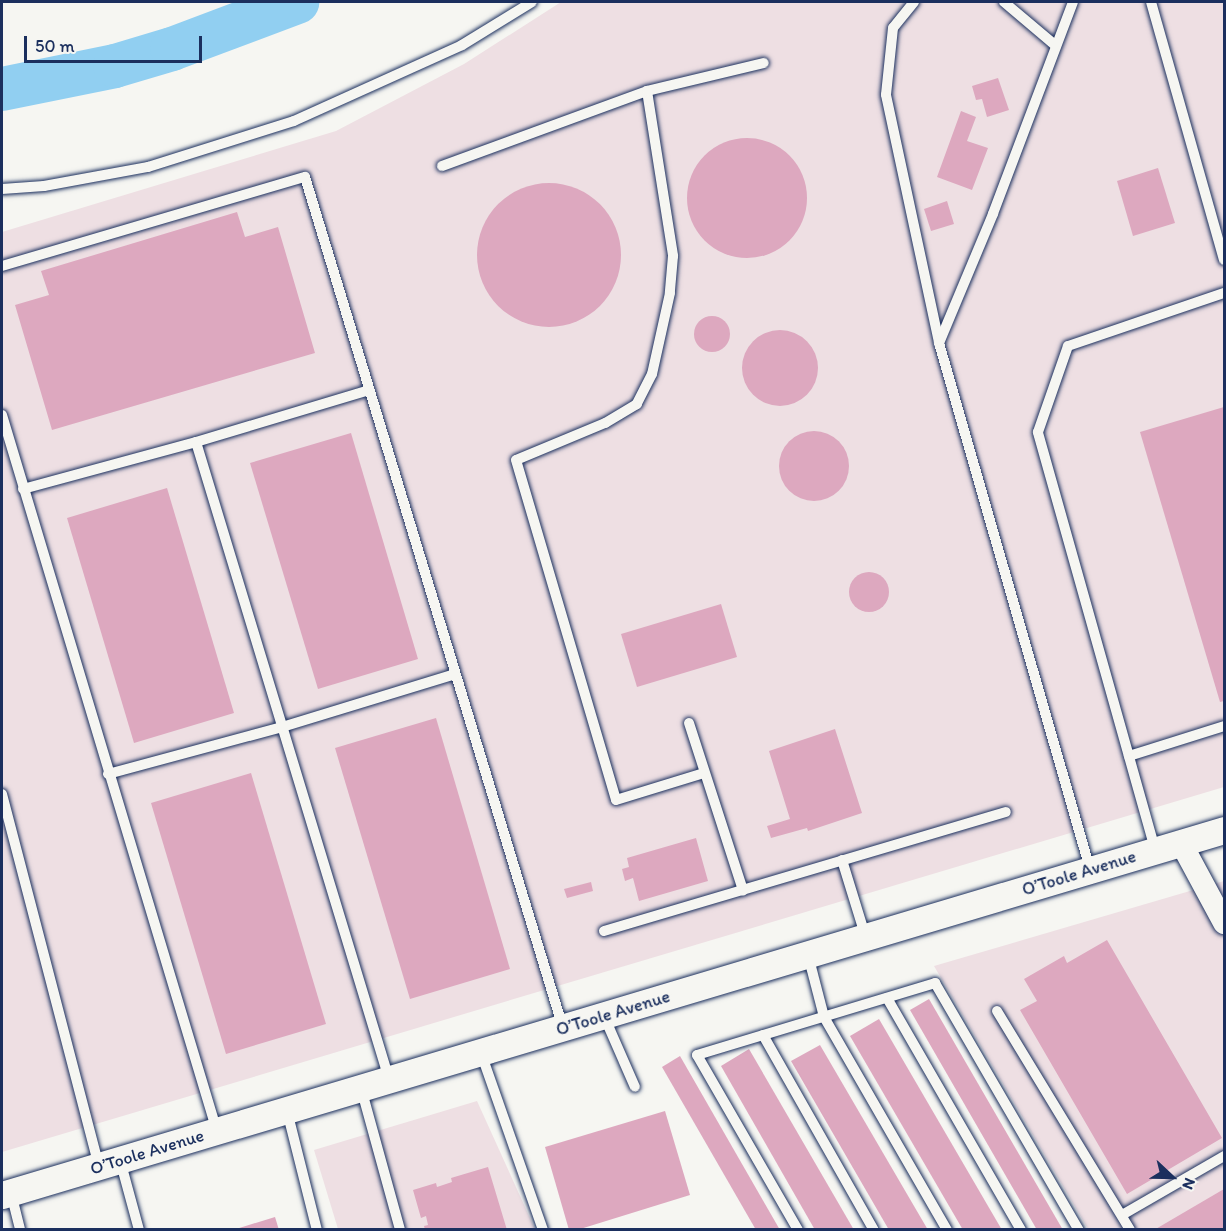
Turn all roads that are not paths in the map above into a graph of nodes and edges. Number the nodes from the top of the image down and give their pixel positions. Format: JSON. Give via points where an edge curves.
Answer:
{"nodes":[{"id":1,"x":532,"y":2,"type":"edge"},
{"id":2,"x":914,"y":2,"type":"edge"},
{"id":3,"x":1004,"y":2,"type":"edge"},
{"id":4,"x":1073,"y":2,"type":"edge"},
{"id":5,"x":1151,"y":2,"type":"edge"},
{"id":6,"x":1056,"y":46,"type":"junction"},
{"id":7,"x":764,"y":63,"type":"dead end"},
{"id":8,"x":647,"y":91,"type":"junction"},
{"id":9,"x":442,"y":166,"type":"dead end"},
{"id":10,"x":2,"y":189,"type":"edge"},
{"id":11,"x":1224,"y":260,"type":"edge"},
{"id":12,"x":2,"y":266,"type":"edge"},
{"id":13,"x":1224,"y":293,"type":"edge"},
{"id":14,"x":939,"y":343,"type":"junction"},
{"id":15,"x":369,"y":390,"type":"junction"},
{"id":16,"x":2,"y":415,"type":"edge"},
{"id":17,"x":196,"y":442,"type":"junction"},
{"id":18,"x":23,"y":489,"type":"junction"},
{"id":19,"x":456,"y":674,"type":"junction"},
{"id":20,"x":689,"y":723,"type":"dead end"},
{"id":21,"x":1224,"y":726,"type":"edge"},
{"id":22,"x":282,"y":727,"type":"junction"},
{"id":23,"x":1129,"y":756,"type":"junction"},
{"id":24,"x":704,"y":773,"type":"junction"},
{"id":25,"x":108,"y":774,"type":"junction"},
{"id":26,"x":2,"y":794,"type":"edge"},
{"id":27,"x":1006,"y":812,"type":"dead end"},
{"id":28,"x":1224,"y":830,"type":"edge"},
{"id":29,"x":1181,"y":843,"type":"junction"},
{"id":30,"x":1155,"y":850,"type":"junction"},
{"id":31,"x":842,"y":860,"type":"junction"},
{"id":32,"x":1090,"y":869,"type":"junction"},
{"id":33,"x":743,"y":890,"type":"junction"},
{"id":34,"x":1224,"y":923,"type":"edge"},
{"id":35,"x":604,"y":931,"type":"dead end"},
{"id":36,"x":866,"y":938,"type":"junction"},
{"id":37,"x":808,"y":955,"type":"junction"},
{"id":38,"x":887,"y":998,"type":"junction"},
{"id":39,"x":997,"y":1011,"type":"dead end"},
{"id":40,"x":604,"y":1016,"type":"junction"},
{"id":41,"x":824,"y":1017,"type":"junction"},
{"id":42,"x":563,"y":1028,"type":"junction"},
{"id":43,"x":763,"y":1035,"type":"junction"},
{"id":44,"x":481,"y":1053,"type":"junction"},
{"id":45,"x":389,"y":1080,"type":"junction"},
{"id":46,"x":635,"y":1087,"type":"dead end"},
{"id":47,"x":361,"y":1088,"type":"junction"},
{"id":48,"x":287,"y":1110,"type":"junction"},
{"id":49,"x":217,"y":1131,"type":"junction"},
{"id":50,"x":1224,"y":1156,"type":"edge"},
{"id":51,"x":110,"y":1163,"type":"junction"},
{"id":52,"x":6,"y":1194,"type":"edge"},
{"id":53,"x":1122,"y":1215,"type":"junction"},
{"id":54,"x":20,"y":1230,"type":"edge"},
{"id":55,"x":140,"y":1230,"type":"edge"},
{"id":56,"x":316,"y":1230,"type":"edge"},
{"id":57,"x":400,"y":1230,"type":"edge"},
{"id":58,"x":543,"y":1230,"type":"edge"},
{"id":59,"x":798,"y":1230,"type":"edge"},
{"id":60,"x":874,"y":1230,"type":"edge"},
{"id":61,"x":947,"y":1230,"type":"edge"},
{"id":62,"x":1021,"y":1230,"type":"edge"},
{"id":63,"x":1079,"y":1230,"type":"edge"},
{"id":64,"x":1130,"y":1230,"type":"edge"}],
"edges":[{"from":1,"to":10,"type":"lane","via":[[462,45],[294,121],[148,167],[44,186]]},
{"from":2,"to":14,"type":"lane","via":[[893,28],[886,95]]},
{"from":3,"to":6,"type":"lane"},
{"from":4,"to":6,"type":"lane"},
{"from":5,"to":11,"type":"lane"},
{"from":6,"to":14,"type":"lane","via":[[997,204]]},
{"from":7,"to":8,"type":"lane"},
{"from":8,"to":9,"type":"lane"},
{"from":8,"to":24,"type":"lane","via":[[674,256],[652,374],[637,404],[604,423],[516,460],[616,800]]},
{"from":12,"to":15,"type":"lane","via":[[305,177]]},
{"from":13,"to":23,"type":"lane","via":[[1068,346],[1038,432]]},
{"from":14,"to":32,"type":"lane"},
{"from":15,"to":17,"type":"lane"},
{"from":15,"to":19,"type":"lane"},
{"from":16,"to":18,"type":"lane"},
{"from":17,"to":18,"type":"lane"},
{"from":17,"to":22,"type":"lane"},
{"from":18,"to":25,"type":"lane"},
{"from":19,"to":22,"type":"lane"},
{"from":19,"to":42,"type":"lane"},
{"from":20,"to":24,"type":"lane"},
{"from":21,"to":23,"type":"lane"},
{"from":22,"to":25,"type":"lane"},
{"from":22,"to":45,"type":"lane"},
{"from":23,"to":30,"type":"lane"},
{"from":24,"to":33,"type":"lane"},
{"from":25,"to":49,"type":"lane"},
{"from":26,"to":51,"type":"lane"},
{"from":27,"to":31,"type":"lane"},
{"from":28,"to":29,"type":"street","name":"O’Toole Avenue"},
{"from":29,"to":30,"type":"street","name":"O’Toole Avenue"},
{"from":29,"to":34,"type":"street"},
{"from":30,"to":32,"type":"street","name":"O’Toole Avenue"},
{"from":31,"to":33,"type":"lane"},
{"from":31,"to":36,"type":"lane"},
{"from":32,"to":36,"type":"street","name":"O’Toole Avenue"},
{"from":33,"to":35,"type":"lane"},
{"from":36,"to":37,"type":"street","name":"O’Toole Avenue"},
{"from":37,"to":40,"type":"street","name":"O’Toole Avenue"},
{"from":37,"to":41,"type":"lane"},
{"from":38,"to":41,"type":"lane"},
{"from":38,"to":62,"type":"lane"},
{"from":38,"to":63,"type":"lane","via":[[935,983]]},
{"from":39,"to":53,"type":"lane"},
{"from":40,"to":42,"type":"street","name":"O’Toole Avenue"},
{"from":40,"to":46,"type":"lane"},
{"from":41,"to":43,"type":"lane"},
{"from":41,"to":61,"type":"lane"},
{"from":42,"to":44,"type":"street","name":"O’Toole Avenue"},
{"from":43,"to":59,"type":"lane","via":[[697,1055]]},
{"from":43,"to":60,"type":"lane"},
{"from":44,"to":45,"type":"street","name":"O’Toole Avenue"},
{"from":44,"to":58,"type":"lane"},
{"from":45,"to":47,"type":"street","name":"O’Toole Avenue"},
{"from":47,"to":48,"type":"street","name":"O’Toole Avenue"},
{"from":47,"to":57,"type":"lane"},
{"from":48,"to":49,"type":"street","name":"O’Toole Avenue"},
{"from":48,"to":56,"type":"lane"},
{"from":49,"to":51,"type":"street","name":"O’Toole Avenue"},
{"from":50,"to":53,"type":"lane"},
{"from":51,"to":52,"type":"street","name":"O’Toole Avenue"},
{"from":51,"to":55,"type":"lane"},
{"from":52,"to":54,"type":"lane"},
{"from":53,"to":64,"type":"lane"}]}
